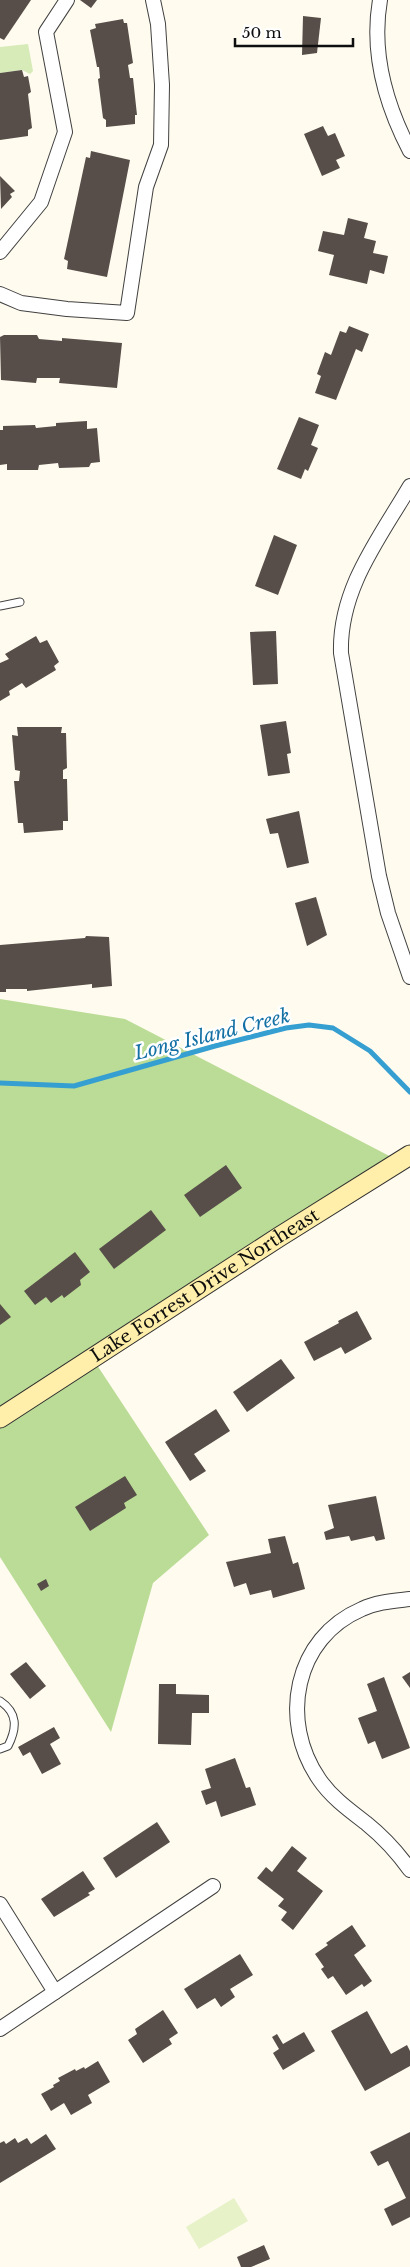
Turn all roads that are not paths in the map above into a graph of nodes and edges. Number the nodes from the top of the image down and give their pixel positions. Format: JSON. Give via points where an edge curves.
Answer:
{"nodes":[{"id":1,"x":67,"y":0,"type":"edge"},
{"id":2,"x":153,"y":0,"type":"edge"},
{"id":3,"x":380,"y":0,"type":"edge"},
{"id":4,"x":410,"y":151,"type":"edge"},
{"id":5,"x":0,"y":252,"type":"edge"},
{"id":6,"x":0,"y":294,"type":"edge"},
{"id":7,"x":410,"y":486,"type":"edge"},
{"id":8,"x":20,"y":602,"type":"dead end"},
{"id":9,"x":0,"y":606,"type":"edge"},
{"id":10,"x":410,"y":977,"type":"edge"},
{"id":11,"x":410,"y":1155,"type":"edge"},
{"id":12,"x":0,"y":1418,"type":"edge"},
{"id":13,"x":410,"y":1599,"type":"edge"},
{"id":14,"x":0,"y":1701,"type":"edge"},
{"id":15,"x":0,"y":1750,"type":"edge"},
{"id":16,"x":410,"y":1870,"type":"edge"},
{"id":17,"x":213,"y":1886,"type":"dead end"},
{"id":18,"x":0,"y":1904,"type":"edge"},
{"id":19,"x":55,"y":1992,"type":"junction"},
{"id":20,"x":0,"y":2029,"type":"edge"}],
"edges":[{"from":1,"to":5,"type":"street","via":[[46,32],[65,132],[41,202]]},
{"from":2,"to":6,"type":"street","via":[[162,86],[161,145],[146,187],[127,312],[21,304]]},
{"from":3,"to":4,"type":"street","via":[[378,29],[382,78],[390,106]]},
{"from":7,"to":10,"type":"street","via":[[353,585],[343,619],[341,653],[379,876],[388,914]]},
{"from":8,"to":9,"type":"lane"},
{"from":11,"to":12,"type":"street","name":"Lake Forrest Drive Northeast"},
{"from":13,"to":16,"type":"street","via":[[381,1602],[332,1627],[314,1648],[302,1673],[296,1708],[302,1746],[319,1781],[391,1847]]},
{"from":14,"to":15,"type":"lane","via":[[14,1715],[15,1722],[8,1746]]},
{"from":17,"to":19,"type":"street"},
{"from":18,"to":19,"type":"street"},
{"from":19,"to":20,"type":"street"}]}
